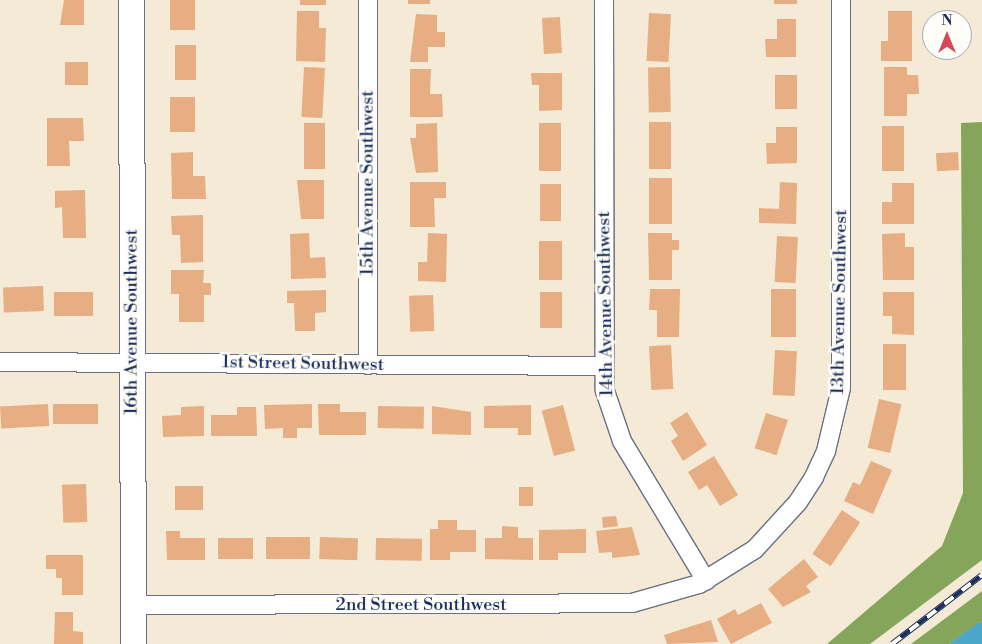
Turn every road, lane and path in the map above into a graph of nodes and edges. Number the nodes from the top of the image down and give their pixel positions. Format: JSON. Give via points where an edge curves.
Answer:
{"nodes":[{"id":1,"x":131,"y":0,"type":"edge"},
{"id":2,"x":368,"y":0,"type":"edge"},
{"id":3,"x":604,"y":0,"type":"edge"},
{"id":4,"x":841,"y":0,"type":"edge"},
{"id":5,"x":132,"y":361,"type":"junction"},
{"id":6,"x":0,"y":362,"type":"edge"},
{"id":7,"x":368,"y":365,"type":"junction"},
{"id":8,"x":605,"y":366,"type":"junction"},
{"id":9,"x":706,"y":581,"type":"junction"},
{"id":10,"x":133,"y":605,"type":"junction"},
{"id":11,"x":133,"y":644,"type":"edge"}],
"edges":[{"from":1,"to":5,"type":"street","name":"16th Avenue Southwest"},
{"from":2,"to":7,"type":"street","name":"15th Avenue Southwest"},
{"from":3,"to":8,"type":"street","name":"14th Avenue Southwest"},
{"from":4,"to":9,"type":"street","name":"13th Avenue Southwest","via":[[842,367],[836,417],[826,451],[798,502],[755,549]]},
{"from":5,"to":6,"type":"street","name":"1st Street Southwest"},
{"from":5,"to":7,"type":"street","name":"1st Street Southwest"},
{"from":5,"to":10,"type":"street","name":"16th Avenue Southwest"},
{"from":7,"to":8,"type":"street","name":"1st Street Southwest"},
{"from":8,"to":9,"type":"street","name":"14th Avenue Southwest","via":[[609,412],[622,442]]},
{"from":9,"to":10,"type":"street","name":"2nd Street Southwest","via":[[666,596],[602,605]]},
{"from":10,"to":11,"type":"street","name":"16th Avenue Southwest"}]}
